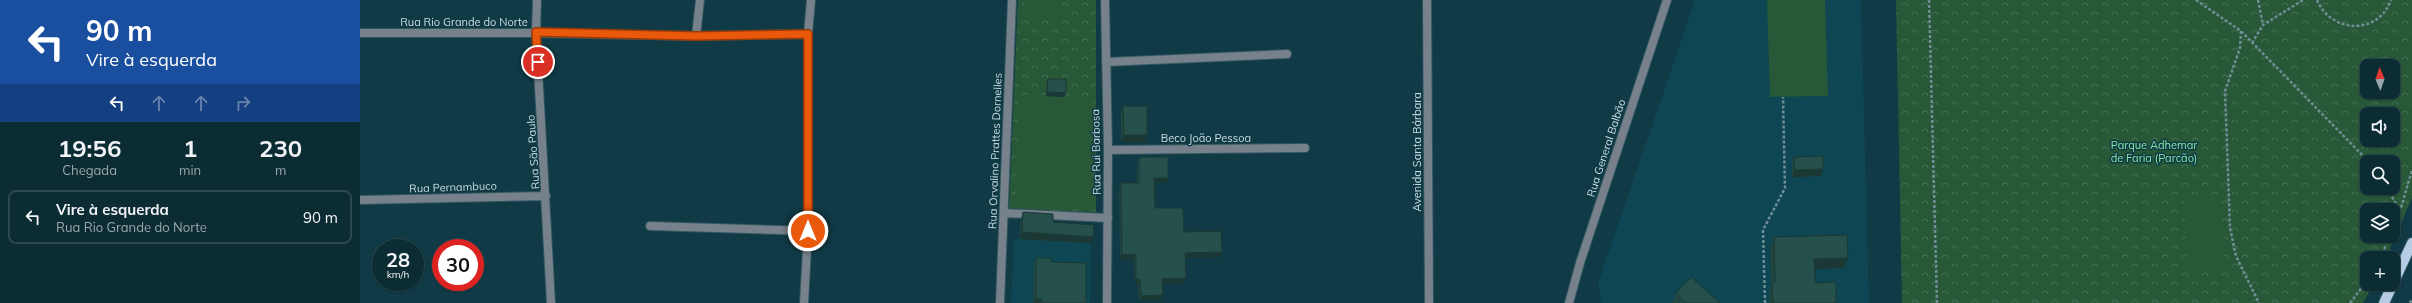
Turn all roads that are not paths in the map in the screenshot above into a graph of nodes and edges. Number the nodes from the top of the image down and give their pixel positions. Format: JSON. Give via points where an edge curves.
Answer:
{"nodes":[{"id":1,"x":537,"y":0,"type":"edge"},
{"id":2,"x":700,"y":0,"type":"edge"},
{"id":3,"x":811,"y":0,"type":"edge"},
{"id":4,"x":1012,"y":0,"type":"edge"},
{"id":5,"x":1105,"y":0,"type":"edge"},
{"id":6,"x":1427,"y":0,"type":"edge"},
{"id":7,"x":1667,"y":0,"type":"edge"},
{"id":8,"x":536,"y":32,"type":"junction"},
{"id":9,"x":360,"y":33,"type":"edge"},
{"id":10,"x":808,"y":34,"type":"junction"},
{"id":11,"x":696,"y":36,"type":"junction"},
{"id":12,"x":1288,"y":54,"type":"dead end"},
{"id":13,"x":1106,"y":62,"type":"junction"},
{"id":14,"x":1305,"y":148,"type":"dead end"},
{"id":15,"x":1108,"y":150,"type":"junction"},
{"id":16,"x":546,"y":196,"type":"junction"},
{"id":17,"x":360,"y":200,"type":"edge"},
{"id":18,"x":1004,"y":213,"type":"junction"},
{"id":19,"x":1108,"y":218,"type":"junction"},
{"id":20,"x":650,"y":226,"type":"dead end"},
{"id":21,"x":808,"y":231,"type":"junction"},
{"id":22,"x":2412,"y":243,"type":"edge"},
{"id":23,"x":551,"y":303,"type":"edge"},
{"id":24,"x":804,"y":303,"type":"edge"},
{"id":25,"x":1000,"y":303,"type":"edge"},
{"id":26,"x":1107,"y":303,"type":"edge"},
{"id":27,"x":1428,"y":303,"type":"edge"},
{"id":28,"x":1569,"y":303,"type":"edge"},
{"id":29,"x":2384,"y":303,"type":"edge"}],
"edges":[{"from":1,"to":8,"type":"street","name":"Rua São Paulo"},
{"from":2,"to":11,"type":"street"},
{"from":3,"to":10,"type":"street"},
{"from":4,"to":18,"type":"street","name":"Rua Orvalino Prattes Dornelles"},
{"from":5,"to":13,"type":"street","name":"Rua Rui Barbosa"},
{"from":6,"to":27,"type":"street","name":"Avenida Santa Bárbara"},
{"from":7,"to":28,"type":"street","name":"Rua General Balbão"},
{"from":8,"to":9,"type":"street","name":"Rua Rio Grande do Norte"},
{"from":8,"to":11,"type":"street","name":"Rua Rio Grande do Norte"},
{"from":8,"to":16,"type":"street","name":"Rua São Paulo"},
{"from":10,"to":11,"type":"street","name":"Rua Rio Grande do Norte"},
{"from":10,"to":21,"type":"street"},
{"from":12,"to":13,"type":"street"},
{"from":13,"to":15,"type":"street","name":"Rua Rui Barbosa"},
{"from":14,"to":15,"type":"street","name":"Beco João Pessoa"},
{"from":15,"to":19,"type":"street","name":"Rua Rui Barbosa"},
{"from":16,"to":17,"type":"street","name":"Rua Pernambuco"},
{"from":16,"to":23,"type":"street","name":"Rua São Paulo"},
{"from":18,"to":19,"type":"street"},
{"from":18,"to":25,"type":"street","name":"Rua Orvalino Prattes Dornelles"},
{"from":19,"to":26,"type":"street","name":"Rua Rui Barbosa"},
{"from":20,"to":21,"type":"street"},
{"from":21,"to":24,"type":"street"},
{"from":22,"to":29,"type":"main road"}]}
